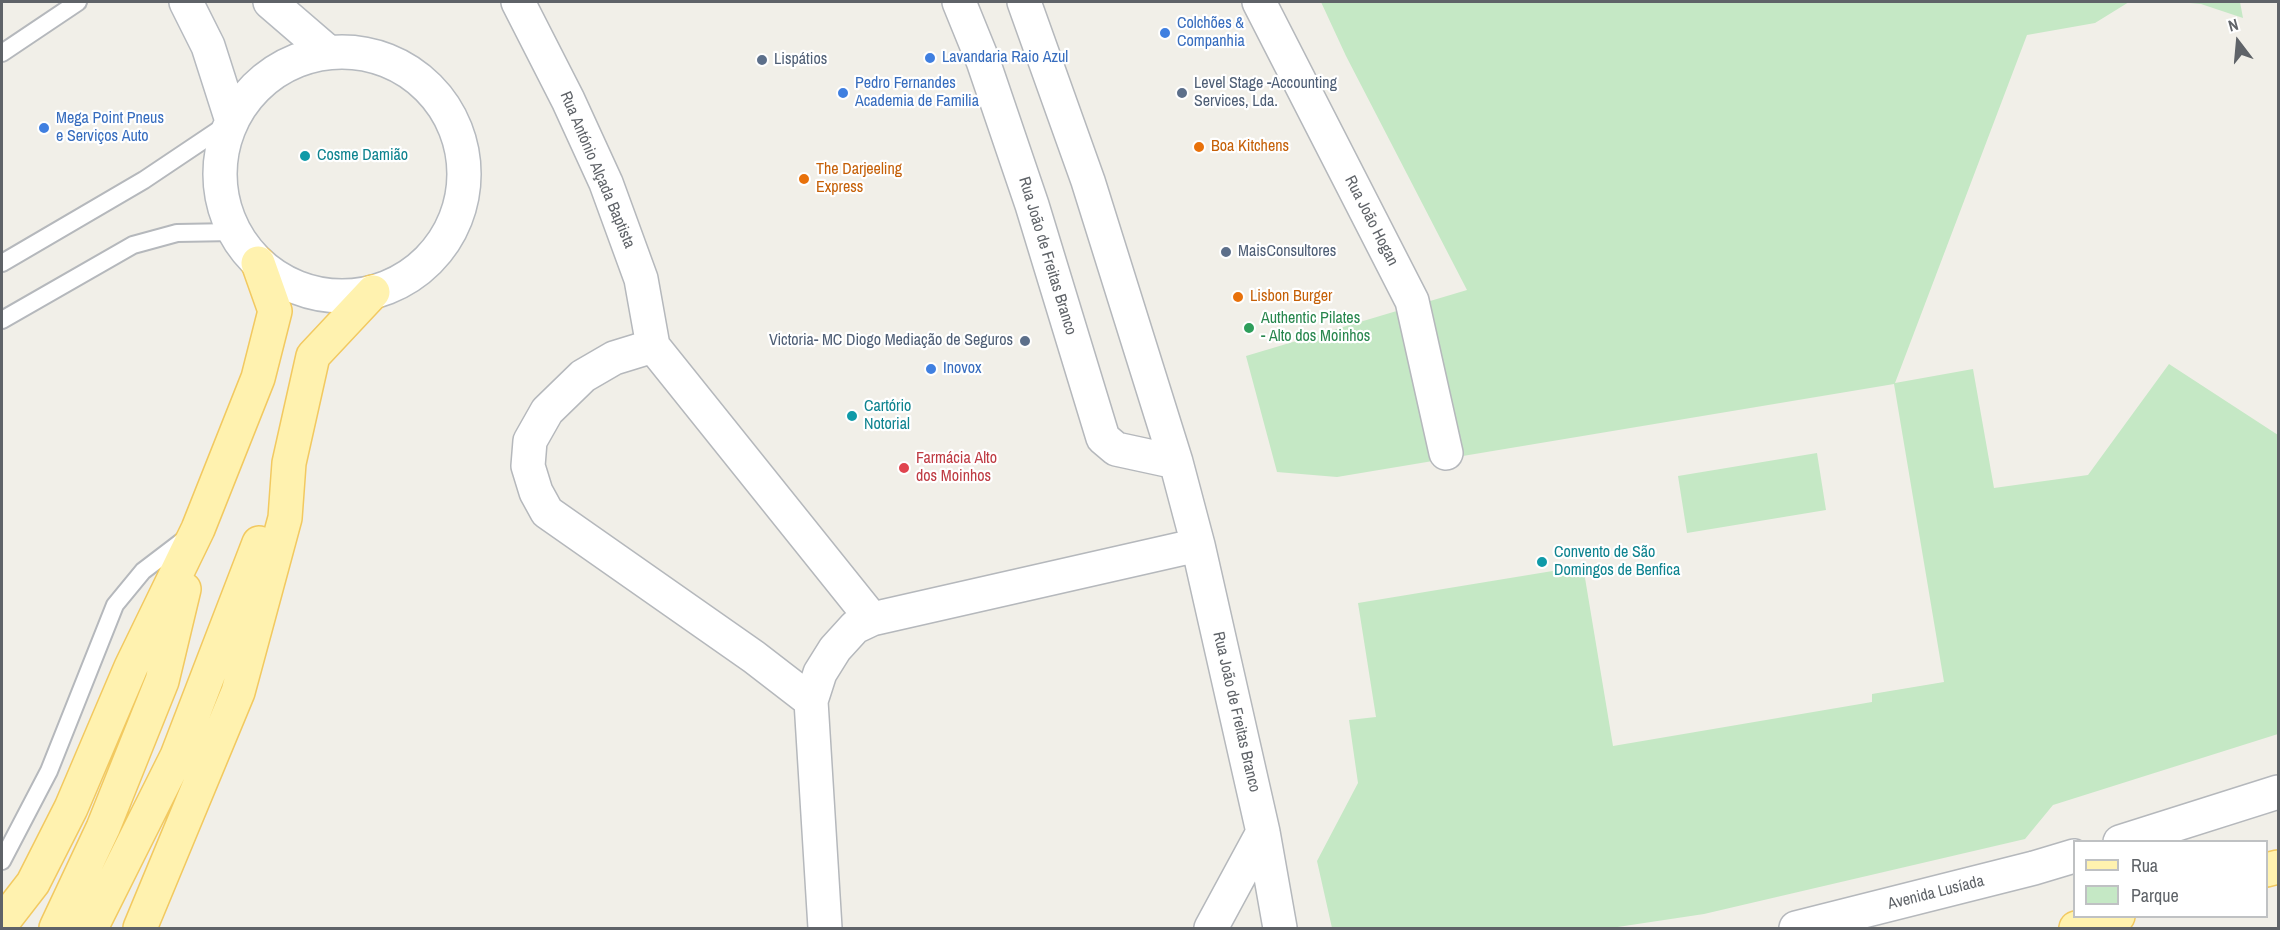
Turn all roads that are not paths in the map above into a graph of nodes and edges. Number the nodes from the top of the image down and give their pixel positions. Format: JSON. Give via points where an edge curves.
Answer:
{"nodes":[{"id":1,"x":78,"y":2,"type":"edge"},
{"id":2,"x":186,"y":2,"type":"edge"},
{"id":3,"x":270,"y":2,"type":"edge"},
{"id":4,"x":518,"y":2,"type":"edge"},
{"id":5,"x":959,"y":2,"type":"edge"},
{"id":6,"x":1024,"y":2,"type":"edge"},
{"id":7,"x":1259,"y":2,"type":"edge"},
{"id":8,"x":328,"y":52,"type":"junction"},
{"id":9,"x":2,"y":53,"type":"edge"},
{"id":10,"x":232,"y":121,"type":"junction"},
{"id":11,"x":234,"y":232,"type":"junction"},
{"id":12,"x":27,"y":248,"type":"junction"},
{"id":13,"x":2,"y":251,"type":"edge"},
{"id":14,"x":2,"y":263,"type":"edge"},
{"id":15,"x":258,"y":263,"type":"junction"},
{"id":16,"x":373,"y":292,"type":"junction"},
{"id":17,"x":2,"y":320,"type":"edge"},
{"id":18,"x":653,"y":346,"type":"junction"},
{"id":19,"x":1446,"y":453,"type":"dead end"},
{"id":20,"x":1176,"y":462,"type":"junction"},
{"id":21,"x":290,"y":463,"type":"junction"},
{"id":22,"x":198,"y":530,"type":"junction"},
{"id":23,"x":1198,"y":545,"type":"junction"},
{"id":24,"x":872,"y":619,"type":"junction"},
{"id":25,"x":811,"y":701,"type":"junction"},
{"id":26,"x":2278,"y":792,"type":"edge"},
{"id":27,"x":1263,"y":832,"type":"junction"},
{"id":28,"x":2126,"y":840,"type":"edge"},
{"id":29,"x":2073,"y":856,"type":"edge"},
{"id":30,"x":2,"y":861,"type":"edge"},
{"id":31,"x":2111,"y":918,"type":"edge"},
{"id":32,"x":71,"y":921,"type":"edge"},
{"id":33,"x":2,"y":923,"type":"edge"},
{"id":34,"x":140,"y":928,"type":"edge"},
{"id":35,"x":825,"y":928,"type":"edge"},
{"id":36,"x":1211,"y":928,"type":"edge"},
{"id":37,"x":1280,"y":928,"type":"edge"},
{"id":38,"x":1796,"y":928,"type":"edge"},
{"id":39,"x":2076,"y":928,"type":"edge"}],
"edges":[{"from":1,"to":9,"type":"lane"},
{"from":2,"to":10,"type":"street","via":[[208,46]]},
{"from":3,"to":8,"type":"street"},
{"from":4,"to":18,"type":"street","name":"Rua António Alçada Baptista","via":[[609,193],[641,279]]},
{"from":5,"to":20,"type":"street","name":"Rua João de Freitas Branco","via":[[1032,205],[1103,438],[1116,449]]},
{"from":6,"to":20,"type":"street","name":"Rua João de Freitas Branco","via":[[1088,181]]},
{"from":7,"to":19,"type":"street","name":"Rua João Hogan","via":[[1412,301]]},
{"from":8,"to":10,"type":"street","via":[[300,59],[274,72],[248,94]]},
{"from":8,"to":16,"type":"street","via":[[369,54],[407,70],[438,96],[458,131],[462,151],[465,172],[459,212],[440,248],[410,276]]},
{"from":10,"to":11,"type":"street","via":[[221,155],[221,195]]},
{"from":10,"to":12,"type":"lane","via":[[144,180]]},
{"from":11,"to":15,"type":"street"},
{"from":11,"to":17,"type":"lane","via":[[177,233],[133,245]]},
{"from":12,"to":13,"type":"lane"},
{"from":12,"to":14,"type":"lane"},
{"from":15,"to":16,"type":"street","via":[[292,286],[332,296]]},
{"from":15,"to":22,"type":"main road","via":[[275,311],[258,378]]},
{"from":16,"to":21,"type":"main road","via":[[313,356]]},
{"from":18,"to":24,"type":"street"},
{"from":18,"to":25,"type":"street","via":[[614,358],[583,376],[547,411],[530,441],[528,466],[536,492],[548,512]]},
{"from":20,"to":23,"type":"street","name":"Rua João de Freitas Branco"},
{"from":21,"to":32,"type":"main road","via":[[177,756]]},
{"from":21,"to":34,"type":"main road","via":[[285,518],[238,692]]},
{"from":22,"to":30,"type":"lane","via":[[143,571],[115,605],[49,771]]},
{"from":22,"to":32,"type":"main road","via":[[162,681],[103,828]]},
{"from":22,"to":33,"type":"main road","via":[[131,667],[66,817],[33,883]]},
{"from":23,"to":24,"type":"street"},
{"from":23,"to":27,"type":"street","name":"Rua João de Freitas Branco"},
{"from":24,"to":25,"type":"street","via":[[855,627],[835,649],[820,673]]},
{"from":25,"to":35,"type":"street"},
{"from":26,"to":28,"type":"street"},
{"from":27,"to":36,"type":"street"},
{"from":27,"to":37,"type":"street","name":"Rua João de Freitas Branco"},
{"from":29,"to":38,"type":"street","name":"Avenida Lusíada"},
{"from":31,"to":39,"type":"main road"}]}
